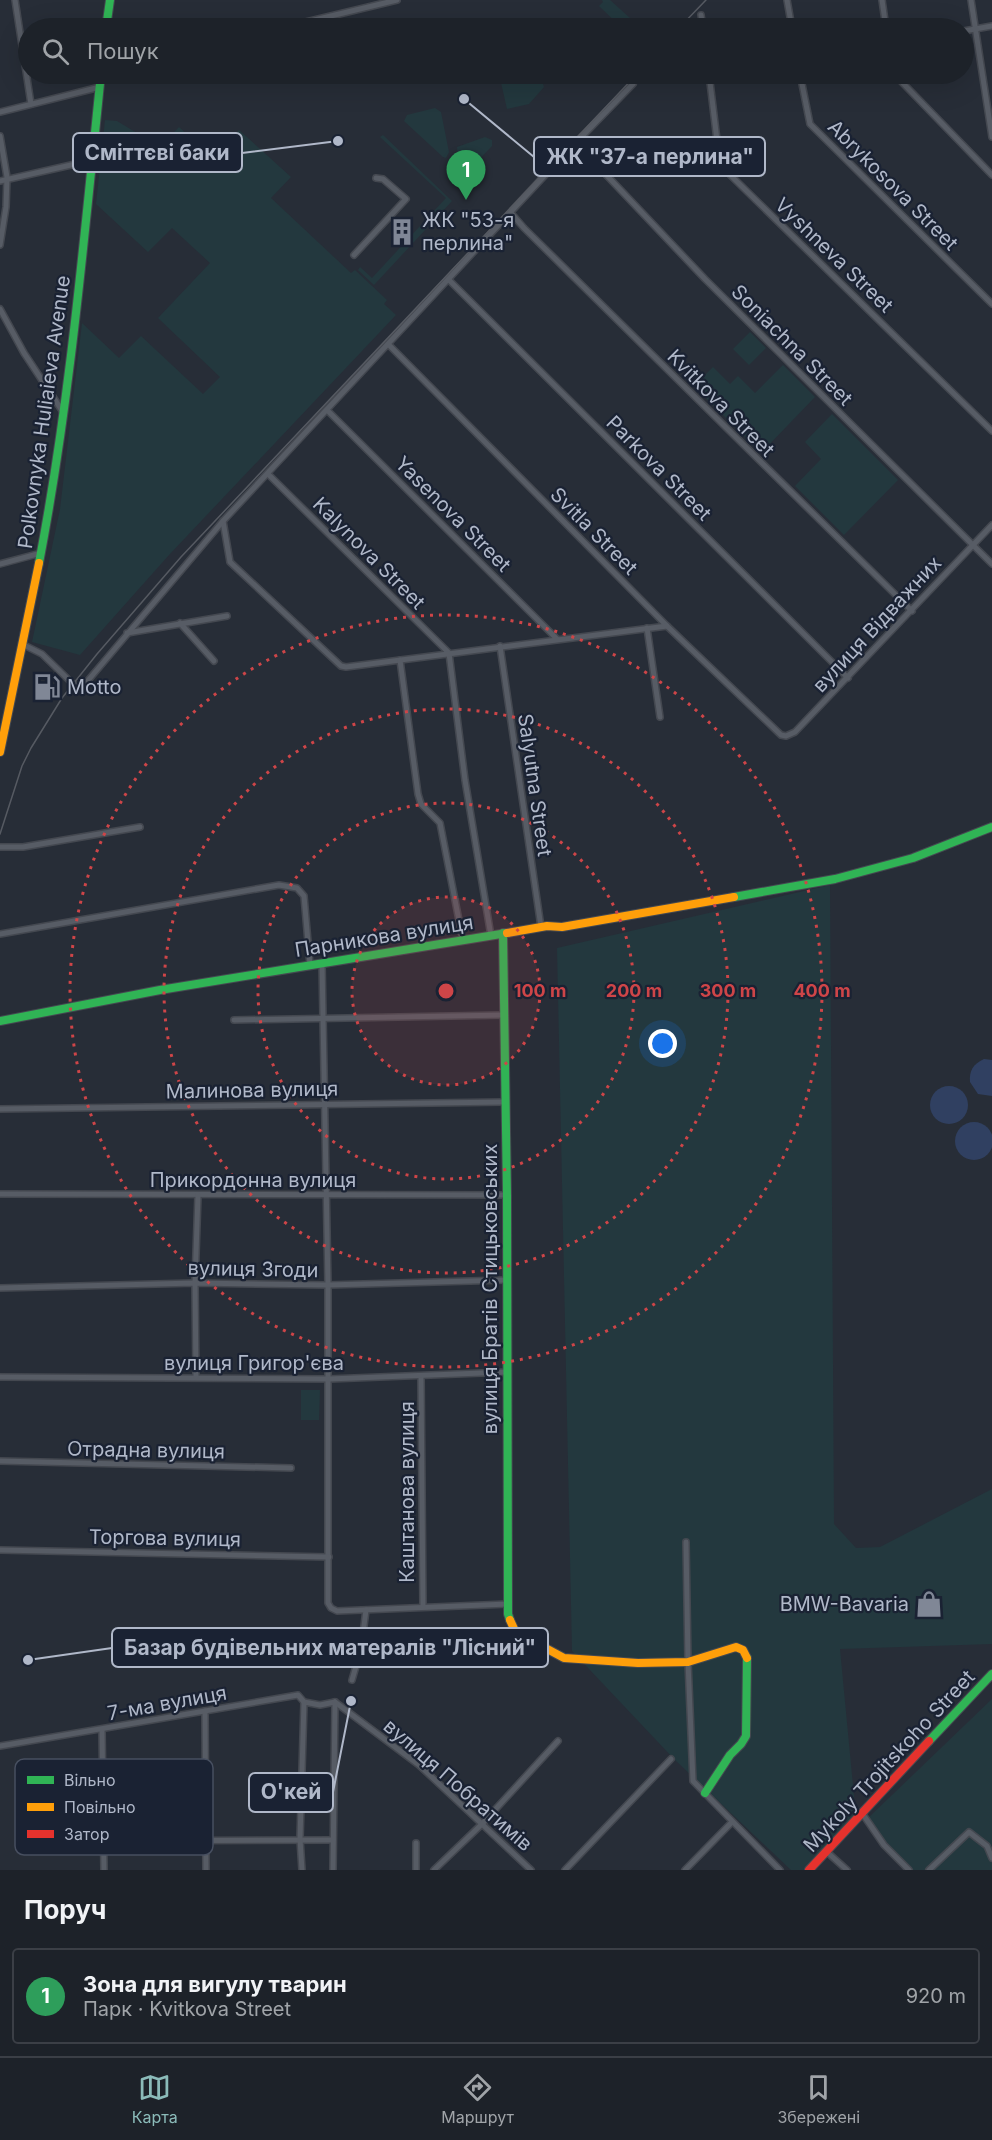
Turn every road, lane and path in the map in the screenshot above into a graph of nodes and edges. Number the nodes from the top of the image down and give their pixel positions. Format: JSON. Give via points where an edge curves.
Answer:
{"nodes":[{"id":1,"x":15,"y":0,"type":"edge"},
{"id":2,"x":110,"y":0,"type":"edge"},
{"id":3,"x":397,"y":0,"type":"edge"},
{"id":4,"x":787,"y":0,"type":"edge"},
{"id":5,"x":882,"y":0,"type":"edge"},
{"id":6,"x":971,"y":0,"type":"edge"},
{"id":7,"x":701,"y":15,"type":"dead end"},
{"id":8,"x":107,"y":18,"type":"edge"},
{"id":9,"x":322,"y":18,"type":"edge"},
{"id":10,"x":701,"y":18,"type":"edge"},
{"id":11,"x":790,"y":18,"type":"edge"},
{"id":12,"x":885,"y":18,"type":"edge"},
{"id":13,"x":18,"y":20,"type":"edge"},
{"id":14,"x":992,"y":26,"type":"edge"},
{"id":15,"x":976,"y":29,"type":"junction"},
{"id":16,"x":28,"y":84,"type":"edge"},
{"id":17,"x":101,"y":84,"type":"edge"},
{"id":18,"x":633,"y":84,"type":"dead end"},
{"id":19,"x":710,"y":84,"type":"edge"},
{"id":20,"x":803,"y":84,"type":"edge"},
{"id":21,"x":904,"y":84,"type":"edge"},
{"id":22,"x":100,"y":87,"type":"junction"},
{"id":23,"x":31,"y":104,"type":"junction"},
{"id":24,"x":0,"y":112,"type":"edge"},
{"id":25,"x":0,"y":135,"type":"edge"},
{"id":26,"x":992,"y":136,"type":"edge"},
{"id":27,"x":576,"y":143,"type":"junction"},
{"id":28,"x":93,"y":160,"type":"junction"},
{"id":29,"x":992,"y":175,"type":"edge"},
{"id":30,"x":376,"y":177,"type":"dead end"},
{"id":31,"x":7,"y":178,"type":"junction"},
{"id":32,"x":0,"y":181,"type":"edge"},
{"id":33,"x":512,"y":213,"type":"junction"},
{"id":34,"x":0,"y":245,"type":"edge"},
{"id":35,"x":354,"y":255,"type":"dead end"},
{"id":36,"x":449,"y":280,"type":"junction"},
{"id":37,"x":992,"y":304,"type":"edge"},
{"id":38,"x":0,"y":309,"type":"edge"},
{"id":39,"x":389,"y":345,"type":"junction"},
{"id":40,"x":327,"y":410,"type":"junction"},
{"id":41,"x":64,"y":413,"type":"junction"},
{"id":42,"x":992,"y":431,"type":"edge"},
{"id":43,"x":268,"y":474,"type":"junction"},
{"id":44,"x":223,"y":521,"type":"junction"},
{"id":45,"x":992,"y":525,"type":"edge"},
{"id":46,"x":973,"y":545,"type":"junction"},
{"id":47,"x":41,"y":553,"type":"junction"},
{"id":48,"x":0,"y":564,"type":"edge"},
{"id":49,"x":992,"y":564,"type":"edge"},
{"id":50,"x":912,"y":611,"type":"junction"},
{"id":51,"x":227,"y":615,"type":"dead end"},
{"id":52,"x":180,"y":623,"type":"junction"},
{"id":53,"x":667,"y":626,"type":"junction"},
{"id":54,"x":647,"y":628,"type":"junction"},
{"id":55,"x":127,"y":633,"type":"junction"},
{"id":56,"x":557,"y":639,"type":"junction"},
{"id":57,"x":22,"y":644,"type":"junction"},
{"id":58,"x":500,"y":646,"type":"junction"},
{"id":59,"x":449,"y":653,"type":"junction"},
{"id":60,"x":400,"y":660,"type":"junction"},
{"id":61,"x":214,"y":662,"type":"dead end"},
{"id":62,"x":848,"y":678,"type":"junction"},
{"id":63,"x":660,"y":717,"type":"dead end"},
{"id":64,"x":781,"y":735,"type":"joint"},
{"id":65,"x":0,"y":752,"type":"edge"},
{"id":66,"x":140,"y":827,"type":"dead end"},
{"id":67,"x":992,"y":827,"type":"edge"},
{"id":68,"x":0,"y":847,"type":"edge"},
{"id":69,"x":540,"y":927,"type":"junction"},
{"id":70,"x":503,"y":933,"type":"junction"},
{"id":71,"x":0,"y":934,"type":"edge"},
{"id":72,"x":491,"y":936,"type":"junction"},
{"id":73,"x":463,"y":941,"type":"junction"},
{"id":74,"x":322,"y":963,"type":"junction"},
{"id":75,"x":310,"y":965,"type":"junction"},
{"id":76,"x":504,"y":1015,"type":"junction"},
{"id":77,"x":323,"y":1019,"type":"junction"},
{"id":78,"x":234,"y":1020,"type":"dead end"},
{"id":79,"x":0,"y":1021,"type":"edge"},
{"id":80,"x":504,"y":1102,"type":"junction"},
{"id":81,"x":325,"y":1104,"type":"junction"},
{"id":82,"x":0,"y":1109,"type":"edge"},
{"id":83,"x":0,"y":1194,"type":"edge"},
{"id":84,"x":327,"y":1194,"type":"junction"},
{"id":85,"x":198,"y":1195,"type":"junction"},
{"id":86,"x":507,"y":1195,"type":"junction"},
{"id":87,"x":506,"y":1280,"type":"junction"},
{"id":88,"x":195,"y":1282,"type":"junction"},
{"id":89,"x":328,"y":1285,"type":"junction"},
{"id":90,"x":0,"y":1288,"type":"edge"},
{"id":91,"x":507,"y":1372,"type":"junction"},
{"id":92,"x":421,"y":1376,"type":"junction"},
{"id":93,"x":0,"y":1377,"type":"edge"},
{"id":94,"x":196,"y":1377,"type":"junction"},
{"id":95,"x":329,"y":1378,"type":"junction"},
{"id":96,"x":0,"y":1461,"type":"edge"},
{"id":97,"x":291,"y":1468,"type":"dead end"},
{"id":98,"x":686,"y":1542,"type":"dead end"},
{"id":99,"x":0,"y":1550,"type":"edge"},
{"id":100,"x":328,"y":1557,"type":"junction"},
{"id":101,"x":508,"y":1604,"type":"junction"},
{"id":102,"x":423,"y":1607,"type":"junction"},
{"id":103,"x":366,"y":1610,"type":"junction"},
{"id":104,"x":688,"y":1662,"type":"junction"},
{"id":105,"x":992,"y":1674,"type":"edge"},
{"id":106,"x":352,"y":1680,"type":"dead end"},
{"id":107,"x":304,"y":1702,"type":"junction"},
{"id":108,"x":335,"y":1702,"type":"junction"},
{"id":109,"x":205,"y":1711,"type":"junction"},
{"id":110,"x":102,"y":1730,"type":"junction"},
{"id":111,"x":558,"y":1741,"type":"dead end"},
{"id":112,"x":0,"y":1746,"type":"edge"},
{"id":113,"x":102,"y":1759,"type":"edge"},
{"id":114,"x":205,"y":1759,"type":"edge"},
{"id":115,"x":671,"y":1759,"type":"dead end"},
{"id":116,"x":705,"y":1793,"type":"junction"},
{"id":117,"x":862,"y":1813,"type":"junction"},
{"id":118,"x":732,"y":1822,"type":"junction"},
{"id":119,"x":482,"y":1824,"type":"junction"},
{"id":120,"x":213,"y":1839,"type":"edge"},
{"id":121,"x":300,"y":1839,"type":"junction"},
{"id":122,"x":333,"y":1839,"type":"junction"},
{"id":123,"x":416,"y":1843,"type":"dead end"},
{"id":124,"x":827,"y":1852,"type":"junction"},
{"id":125,"x":103,"y":1855,"type":"edge"},
{"id":126,"x":992,"y":1858,"type":"edge"},
{"id":127,"x":104,"y":1870,"type":"edge"},
{"id":128,"x":302,"y":1870,"type":"edge"},
{"id":129,"x":333,"y":1870,"type":"edge"},
{"id":130,"x":416,"y":1870,"type":"edge"},
{"id":131,"x":435,"y":1870,"type":"edge"},
{"id":132,"x":531,"y":1870,"type":"edge"},
{"id":133,"x":565,"y":1870,"type":"edge"},
{"id":134,"x":685,"y":1870,"type":"edge"},
{"id":135,"x":780,"y":1870,"type":"edge"},
{"id":136,"x":809,"y":1870,"type":"edge"},
{"id":137,"x":847,"y":1870,"type":"edge"},
{"id":138,"x":909,"y":1870,"type":"edge"},
{"id":139,"x":929,"y":1870,"type":"edge"}],
"edges":[{"from":1,"to":13,"type":"street"},
{"from":2,"to":8,"type":"street"},
{"from":3,"to":9,"type":"street"},
{"from":4,"to":11,"type":"street"},
{"from":5,"to":12,"type":"street"},
{"from":6,"to":15,"type":"street"},
{"from":7,"to":10,"type":"street"},
{"from":14,"to":15,"type":"street"},
{"from":15,"to":26,"type":"street"},
{"from":16,"to":23,"type":"street"},
{"from":17,"to":22,"type":"street","name":"Polkovnyka Huliaieva Avenue"},
{"from":18,"to":27,"type":"street"},
{"from":19,"to":42,"type":"street","name":"Vyshneva Street","via":[[720,165]]},
{"from":20,"to":37,"type":"street","name":"Abrykosova Street","via":[[810,124]]},
{"from":21,"to":29,"type":"street"},
{"from":22,"to":23,"type":"street"},
{"from":22,"to":28,"type":"street","name":"Polkovnyka Huliaieva Avenue"},
{"from":23,"to":24,"type":"street"},
{"from":25,"to":31,"type":"street"},
{"from":27,"to":33,"type":"street"},
{"from":27,"to":46,"type":"street","name":"Soniachna Street","via":[[705,279]]},
{"from":28,"to":31,"type":"street"},
{"from":28,"to":41,"type":"street","name":"Polkovnyka Huliaieva Avenue"},
{"from":30,"to":35,"type":"street","via":[[406,199]]},
{"from":31,"to":32,"type":"street"},
{"from":31,"to":34,"type":"street"},
{"from":33,"to":36,"type":"street"},
{"from":33,"to":50,"type":"street","name":"Kvitkova Street"},
{"from":36,"to":39,"type":"street"},
{"from":36,"to":62,"type":"street","name":"Parkova Street"},
{"from":38,"to":41,"type":"street"},
{"from":39,"to":40,"type":"street"},
{"from":39,"to":53,"type":"street","name":"Svitla Street"},
{"from":40,"to":43,"type":"street"},
{"from":40,"to":56,"type":"street","name":"Yasenova Street"},
{"from":41,"to":47,"type":"street","name":"Polkovnyka Huliaieva Avenue"},
{"from":43,"to":44,"type":"street"},
{"from":43,"to":59,"type":"street","name":"Kalynova Street"},
{"from":44,"to":55,"type":"street"},
{"from":44,"to":60,"type":"street","via":[[230,562],[341,666]]},
{"from":45,"to":46,"type":"street","name":"вулиця Відважних"},
{"from":46,"to":49,"type":"street","name":"Soniachna Street"},
{"from":46,"to":50,"type":"street","name":"вулиця Відважних"},
{"from":47,"to":48,"type":"street"},
{"from":47,"to":57,"type":"street","name":"Polkovnyka Huliaieva Avenue"},
{"from":50,"to":62,"type":"street","name":"вулиця Відважних"},
{"from":51,"to":52,"type":"street"},
{"from":52,"to":55,"type":"street"},
{"from":52,"to":61,"type":"street"},
{"from":53,"to":54,"type":"street"},
{"from":53,"to":64,"type":"street","name":"Svitla Street"},
{"from":54,"to":56,"type":"street"},
{"from":54,"to":63,"type":"street"},
{"from":55,"to":57,"type":"street","via":[[80,687],[42,654]]},
{"from":56,"to":58,"type":"street"},
{"from":57,"to":65,"type":"street","name":"Polkovnyka Huliaieva Avenue"},
{"from":58,"to":59,"type":"street"},
{"from":58,"to":69,"type":"street","name":"Salyutna Street"},
{"from":59,"to":60,"type":"street"},
{"from":59,"to":72,"type":"street"},
{"from":60,"to":73,"type":"street","via":[[418,794],[421,804],[440,823]]},
{"from":62,"to":64,"type":"street","name":"вулиця Відважних","via":[[795,732]]},
{"from":66,"to":68,"type":"street","via":[[23,847]]},
{"from":67,"to":69,"type":"street","name":"Парникова вулиця","via":[[913,858],[835,879],[562,927]]},
{"from":69,"to":70,"type":"street","name":"Парникова вулиця"},
{"from":70,"to":72,"type":"street","name":"Парникова вулиця"},
{"from":70,"to":76,"type":"street","name":"вулиця Братів Стицьковських"},
{"from":71,"to":75,"type":"street","via":[[279,885],[297,888],[304,896]]},
{"from":72,"to":73,"type":"street","name":"Парникова вулиця"},
{"from":73,"to":74,"type":"street","name":"Парникова вулиця"},
{"from":74,"to":75,"type":"street","name":"Парникова вулиця"},
{"from":74,"to":77,"type":"street"},
{"from":75,"to":79,"type":"street","name":"Парникова вулиця"},
{"from":76,"to":77,"type":"street"},
{"from":76,"to":80,"type":"street","name":"вулиця Братів Стицьковських"},
{"from":77,"to":78,"type":"street"},
{"from":77,"to":81,"type":"street"},
{"from":80,"to":81,"type":"street","name":"Малинова вулиця"},
{"from":80,"to":86,"type":"street","name":"вулиця Братів Стицьковських"},
{"from":81,"to":82,"type":"street","name":"Малинова вулиця"},
{"from":81,"to":84,"type":"street"},
{"from":83,"to":85,"type":"street","name":"Прикордонна вулиця"},
{"from":84,"to":85,"type":"street","name":"Прикордонна вулиця"},
{"from":84,"to":86,"type":"street","name":"Прикордонна вулиця"},
{"from":84,"to":89,"type":"street"},
{"from":85,"to":88,"type":"street"},
{"from":86,"to":87,"type":"street","name":"вулиця Братів Стицьковських"},
{"from":87,"to":89,"type":"street","name":"вулиця Згоди"},
{"from":87,"to":91,"type":"street","name":"вулиця Братів Стицьковських"},
{"from":88,"to":89,"type":"street","name":"вулиця Згоди"},
{"from":88,"to":90,"type":"street","name":"вулиця Згоди"},
{"from":88,"to":94,"type":"street"},
{"from":89,"to":95,"type":"street"},
{"from":91,"to":92,"type":"street","name":"вулиця Григор'єва"},
{"from":91,"to":101,"type":"street","name":"вулиця Братів Стицьковських"},
{"from":92,"to":95,"type":"street","name":"вулиця Григор'єва"},
{"from":92,"to":102,"type":"street","name":"Каштанова вулиця"},
{"from":93,"to":94,"type":"street","name":"вулиця Григор'єва"},
{"from":94,"to":95,"type":"street","name":"вулиця Григор'єва"},
{"from":95,"to":100,"type":"street"},
{"from":96,"to":97,"type":"street","name":"Отрадна вулиця"},
{"from":98,"to":104,"type":"street"},
{"from":99,"to":100,"type":"street","name":"Торгова вулиця"},
{"from":100,"to":103,"type":"street","via":[[331,1608]]},
{"from":101,"to":102,"type":"street"},
{"from":101,"to":104,"type":"street","name":"вулиця Братів Стицьковських","via":[[508,1614],[520,1642],[538,1644],[564,1658],[638,1664]]},
{"from":102,"to":103,"type":"street"},
{"from":103,"to":106,"type":"street"},
{"from":104,"to":116,"type":"street","via":[[693,1781]]},
{"from":104,"to":116,"type":"street","via":[[736,1647],[746,1651],[744,1743],[728,1758]]},
{"from":105,"to":117,"type":"street","name":"Mykoly Trojitskoho Street"},
{"from":107,"to":108,"type":"street","name":"7-ма вулиця"},
{"from":107,"to":109,"type":"street","name":"7-ма вулиця","via":[[298,1695]]},
{"from":107,"to":121,"type":"street"},
{"from":108,"to":119,"type":"street","name":"вулиця Побратимів","via":[[419,1765]]},
{"from":108,"to":122,"type":"street"},
{"from":109,"to":110,"type":"street","name":"7-ма вулиця"},
{"from":109,"to":114,"type":"street"},
{"from":110,"to":112,"type":"street","name":"7-ма вулиця"},
{"from":110,"to":113,"type":"street"},
{"from":111,"to":119,"type":"street"},
{"from":115,"to":133,"type":"street"},
{"from":116,"to":118,"type":"street"},
{"from":117,"to":124,"type":"street","name":"Mykoly Trojitskoho Street"},
{"from":117,"to":138,"type":"street","via":[[884,1845]]},
{"from":118,"to":134,"type":"street"},
{"from":118,"to":135,"type":"street"},
{"from":119,"to":131,"type":"street"},
{"from":119,"to":132,"type":"street","name":"вулиця Побратимів"},
{"from":120,"to":121,"type":"street"},
{"from":121,"to":122,"type":"street"},
{"from":121,"to":128,"type":"street"},
{"from":122,"to":129,"type":"street"},
{"from":123,"to":130,"type":"street"},
{"from":124,"to":136,"type":"street","name":"Mykoly Trojitskoho Street"},
{"from":124,"to":137,"type":"street"},
{"from":125,"to":127,"type":"street"},
{"from":126,"to":139,"type":"street","via":[[987,1846],[969,1832]]}]}
